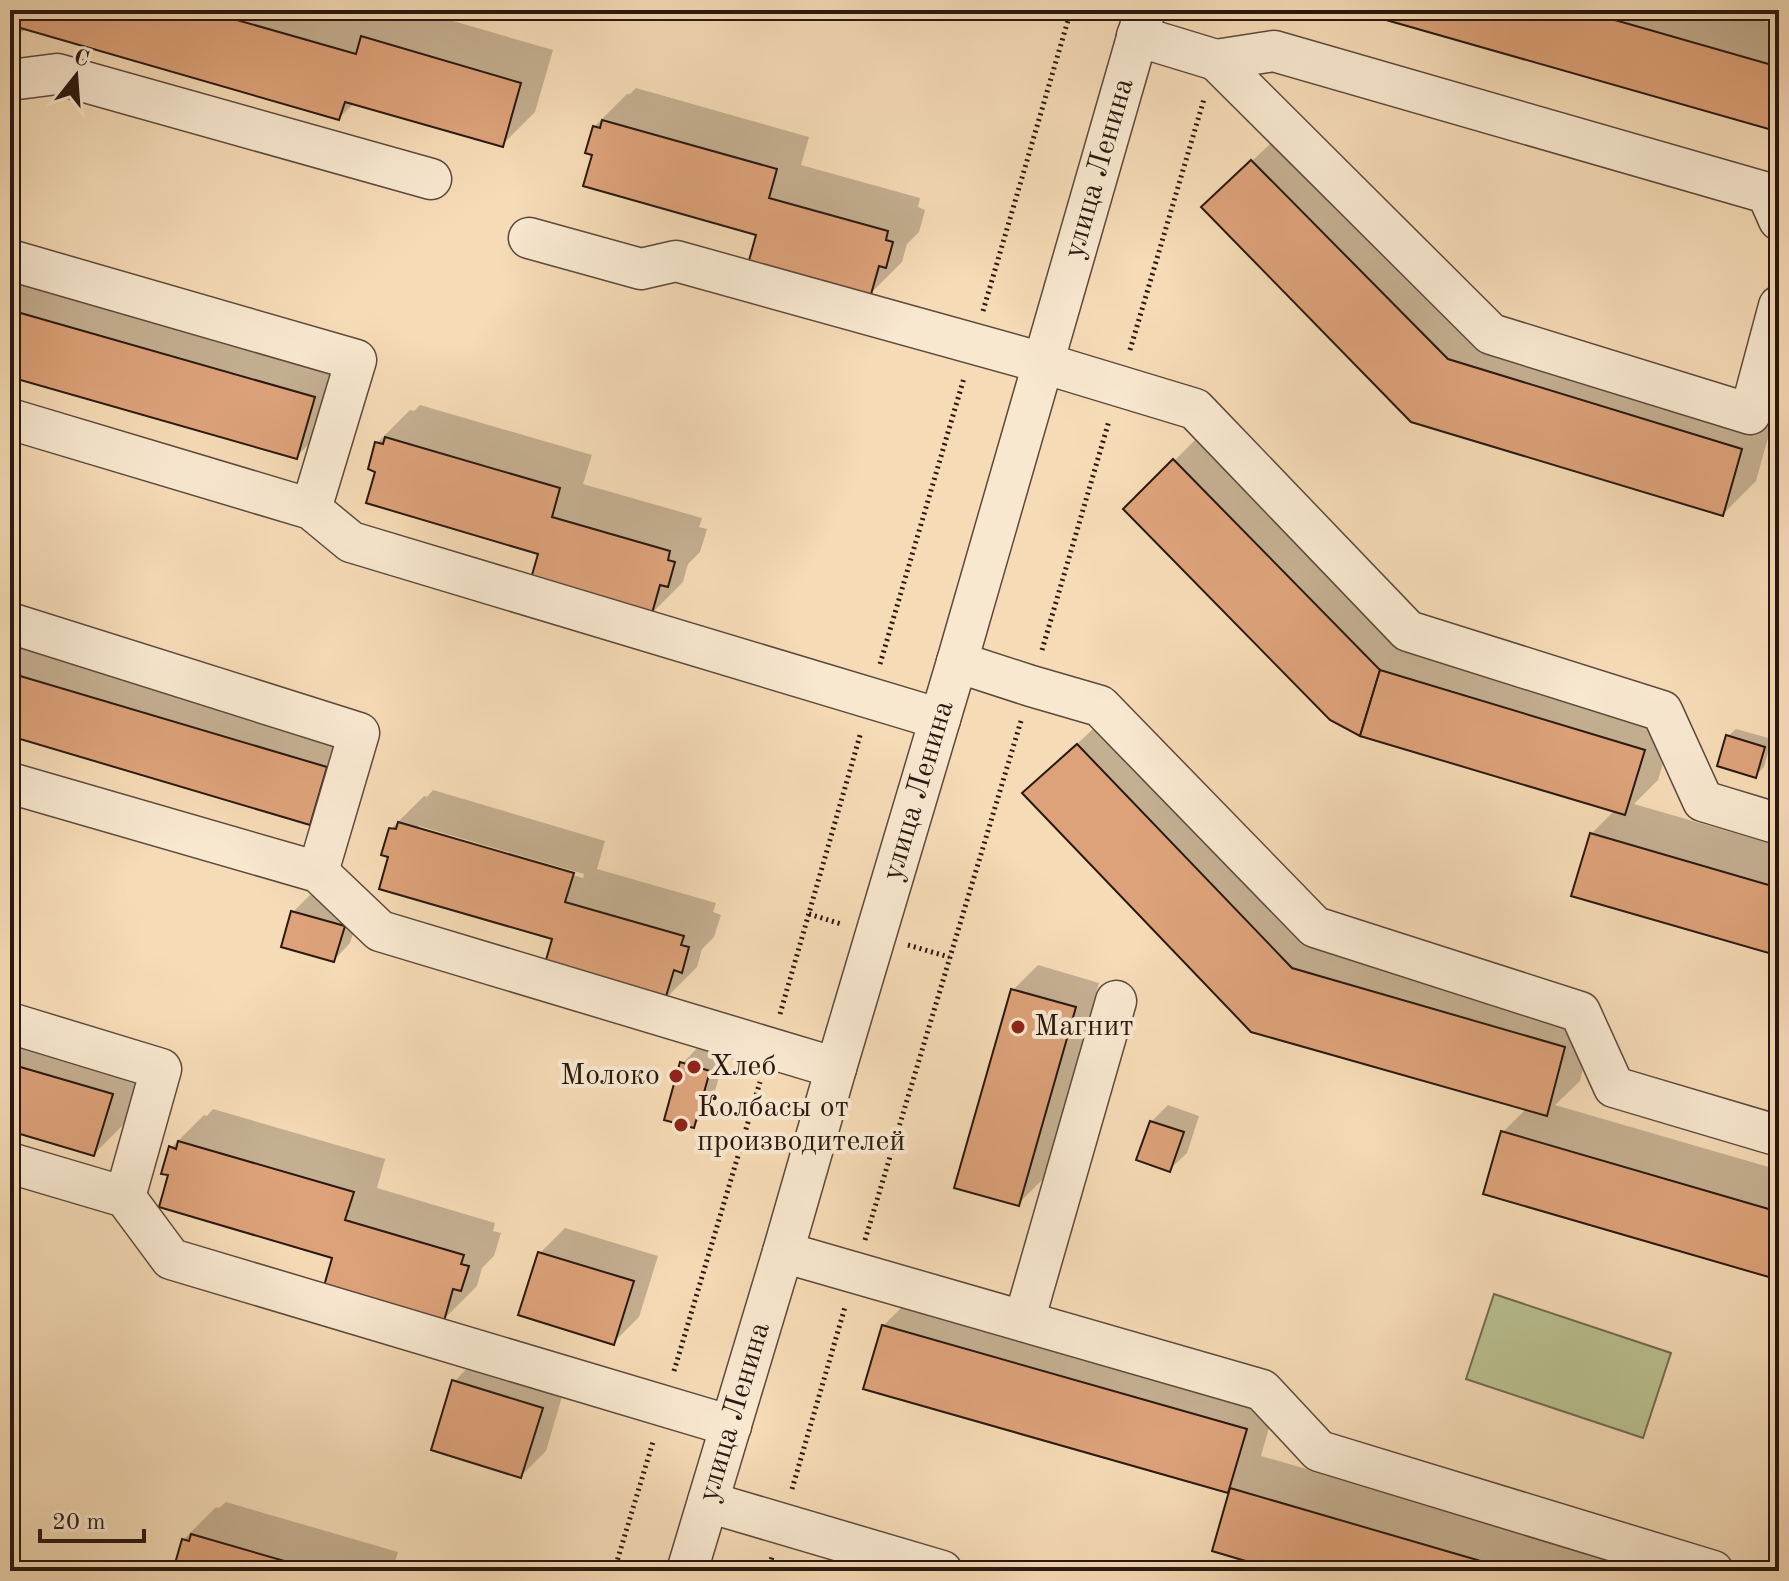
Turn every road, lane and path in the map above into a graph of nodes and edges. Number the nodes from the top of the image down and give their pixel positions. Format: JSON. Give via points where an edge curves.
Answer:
{"nodes":[{"id":1,"x":1071,"y":10,"type":"edge"},
{"id":2,"x":1141,"y":23,"type":"edge"},
{"id":3,"x":1216,"y":60,"type":"junction"},
{"id":4,"x":10,"y":80,"type":"edge"},
{"id":5,"x":431,"y":179,"type":"dead end"},
{"id":6,"x":1779,"y":220,"type":"edge"},
{"id":7,"x":529,"y":238,"type":"dead end"},
{"id":8,"x":10,"y":260,"type":"edge"},
{"id":9,"x":1779,"y":306,"type":"edge"},
{"id":10,"x":973,"y":345,"type":"junction"},
{"id":11,"x":1043,"y":363,"type":"junction"},
{"id":12,"x":1119,"y":386,"type":"junction"},
{"id":13,"x":10,"y":419,"type":"edge"},
{"id":14,"x":311,"y":509,"type":"junction"},
{"id":15,"x":10,"y":623,"type":"edge"},
{"id":16,"x":957,"y":662,"type":"junction"},
{"id":17,"x":1031,"y":686,"type":"junction"},
{"id":18,"x":871,"y":698,"type":"junction"},
{"id":19,"x":940,"y":719,"type":"junction"},
{"id":20,"x":10,"y":783,"type":"edge"},
{"id":21,"x":1779,"y":824,"type":"edge"},
{"id":22,"x":318,"y":872,"type":"junction"},
{"id":23,"x":904,"y":944,"type":"dead end"},
{"id":24,"x":949,"y":957,"type":"junction"},
{"id":25,"x":1116,"y":1001,"type":"dead end"},
{"id":26,"x":10,"y":1023,"type":"edge"},
{"id":27,"x":770,"y":1048,"type":"junction"},
{"id":28,"x":836,"y":1068,"type":"junction"},
{"id":29,"x":1779,"y":1136,"type":"edge"},
{"id":30,"x":10,"y":1163,"type":"edge"},
{"id":31,"x":125,"y":1197,"type":"junction"},
{"id":32,"x":783,"y":1252,"type":"junction"},
{"id":33,"x":855,"y":1273,"type":"junction"},
{"id":34,"x":1024,"y":1321,"type":"junction"},
{"id":35,"x":663,"y":1407,"type":"junction"},
{"id":36,"x":731,"y":1426,"type":"junction"},
{"id":37,"x":708,"y":1502,"type":"junction"},
{"id":38,"x":782,"y":1524,"type":"junction"},
{"id":39,"x":614,"y":1571,"type":"edge"},
{"id":40,"x":687,"y":1571,"type":"edge"},
{"id":41,"x":768,"y":1571,"type":"edge"},
{"id":42,"x":942,"y":1571,"type":"edge"},
{"id":43,"x":1713,"y":1571,"type":"edge"}],
"edges":[{"from":1,"to":10,"type":"path"},
{"from":2,"to":3,"type":"street"},
{"from":2,"to":11,"type":"street","name":"улица Ленина"},
{"from":3,"to":6,"type":"street","via":[[1274,51],[1289,55],[1767,193]]},
{"from":3,"to":9,"type":"street","via":[[1491,334],[1750,414]]},
{"from":3,"to":12,"type":"path"},
{"from":4,"to":5,"type":"street","via":[[57,74]]},
{"from":7,"to":10,"type":"street","via":[[641,269],[676,261]]},
{"from":8,"to":14,"type":"street","via":[[356,360]]},
{"from":10,"to":11,"type":"street"},
{"from":10,"to":18,"type":"path"},
{"from":11,"to":12,"type":"street"},
{"from":11,"to":16,"type":"street","name":"улица Ленина"},
{"from":12,"to":17,"type":"path"},
{"from":12,"to":21,"type":"street","via":[[1195,409],[1408,631],[1662,711],[1703,801]]},
{"from":13,"to":14,"type":"street"},
{"from":14,"to":18,"type":"street","via":[[351,542]]},
{"from":15,"to":22,"type":"street","via":[[359,733]]},
{"from":16,"to":17,"type":"street"},
{"from":16,"to":19,"type":"street","name":"улица Ленина"},
{"from":17,"to":24,"type":"path"},
{"from":17,"to":29,"type":"street","via":[[1100,706],[1315,927],[1580,1012],[1614,1087]]},
{"from":18,"to":19,"type":"street"},
{"from":18,"to":27,"type":"path"},
{"from":19,"to":28,"type":"street","name":"улица Ленина"},
{"from":20,"to":22,"type":"street"},
{"from":22,"to":27,"type":"street","via":[[380,931]]},
{"from":23,"to":24,"type":"path"},
{"from":24,"to":33,"type":"path"},
{"from":25,"to":34,"type":"street"},
{"from":26,"to":31,"type":"street","via":[[161,1069]]},
{"from":27,"to":28,"type":"street"},
{"from":27,"to":35,"type":"path"},
{"from":28,"to":32,"type":"street","name":"улица Ленина"},
{"from":30,"to":31,"type":"street"},
{"from":31,"to":35,"type":"street","via":[[171,1259]]},
{"from":32,"to":33,"type":"street"},
{"from":32,"to":36,"type":"street","name":"улица Ленина"},
{"from":33,"to":34,"type":"street"},
{"from":33,"to":38,"type":"path"},
{"from":34,"to":43,"type":"street","via":[[1262,1390],[1319,1451]]},
{"from":35,"to":36,"type":"street"},
{"from":35,"to":39,"type":"path"},
{"from":36,"to":37,"type":"street","name":"улица Ленина"},
{"from":37,"to":38,"type":"street"},
{"from":37,"to":40,"type":"street","name":"улица Ленина"},
{"from":38,"to":41,"type":"path"},
{"from":38,"to":42,"type":"street"}]}
